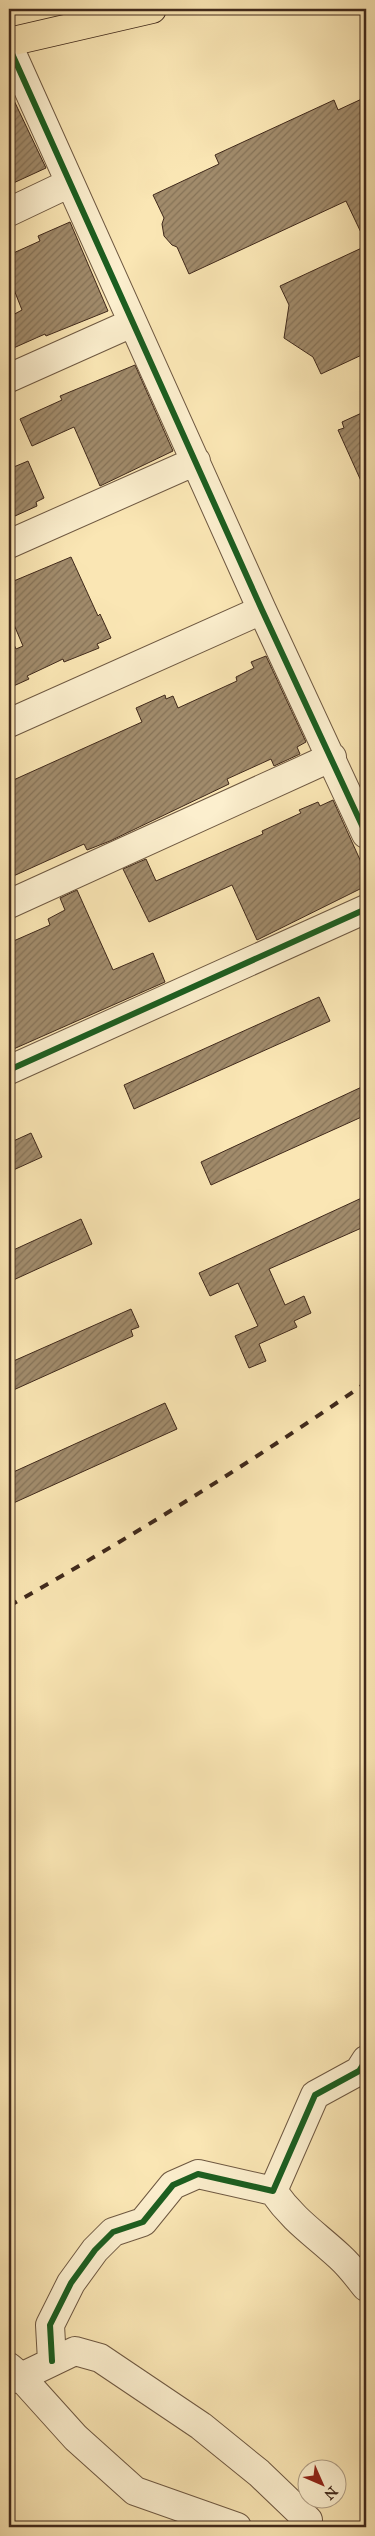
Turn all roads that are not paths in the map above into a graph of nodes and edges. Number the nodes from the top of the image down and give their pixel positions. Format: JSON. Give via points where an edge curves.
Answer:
{"nodes":[{"id":1,"x":152,"y":9,"type":"edge"},
{"id":2,"x":117,"y":12,"type":"edge"},
{"id":3,"x":9,"y":42,"type":"edge"},
{"id":4,"x":9,"y":47,"type":"edge"},
{"id":5,"x":70,"y":183,"type":"junction"},
{"id":6,"x":9,"y":212,"type":"edge"},
{"id":7,"x":132,"y":322,"type":"junction"},
{"id":8,"x":9,"y":378,"type":"edge"},
{"id":9,"x":196,"y":461,"type":"junction"},
{"id":10,"x":9,"y":544,"type":"edge"},
{"id":11,"x":262,"y":610,"type":"junction"},
{"id":12,"x":9,"y":723,"type":"edge"},
{"id":13,"x":332,"y":757,"type":"junction"},
{"id":14,"x":366,"y":834,"type":"edge"},
{"id":15,"x":9,"y":904,"type":"edge"},
{"id":16,"x":366,"y":909,"type":"edge"},
{"id":17,"x":9,"y":1070,"type":"edge"},
{"id":18,"x":366,"y":2060,"type":"edge"},
{"id":19,"x":273,"y":2191,"type":"junction"},
{"id":20,"x":366,"y":2287,"type":"edge"},
{"id":21,"x":52,"y":2362,"type":"junction"},
{"id":22,"x":13,"y":2375,"type":"edge"},
{"id":23,"x":237,"y":2527,"type":"edge"},
{"id":24,"x":301,"y":2527,"type":"edge"}],
"edges":[{"from":1,"to":2,"type":"main road"},
{"from":2,"to":3,"type":"main road"},
{"from":4,"to":5,"type":"street"},
{"from":5,"to":6,"type":"street"},
{"from":5,"to":7,"type":"street"},
{"from":7,"to":8,"type":"street"},
{"from":7,"to":9,"type":"street"},
{"from":9,"to":10,"type":"street"},
{"from":9,"to":11,"type":"street"},
{"from":11,"to":12,"type":"street"},
{"from":11,"to":13,"type":"street"},
{"from":13,"to":14,"type":"street"},
{"from":13,"to":15,"type":"street"},
{"from":16,"to":17,"type":"street"},
{"from":18,"to":19,"type":"street","via":[[359,2071],[315,2095]]},
{"from":19,"to":20,"type":"street","via":[[287,2211],[340,2258]]},
{"from":19,"to":21,"type":"street","via":[[198,2174],[173,2185],[142,2222],[114,2232],[95,2250],[71,2283],[50,2325]]},
{"from":21,"to":22,"type":"street"},
{"from":21,"to":24,"type":"street","via":[[75,2351],[100,2358],[201,2426],[259,2473],[308,2520]]},
{"from":22,"to":23,"type":"street","via":[[135,2491]]}]}
